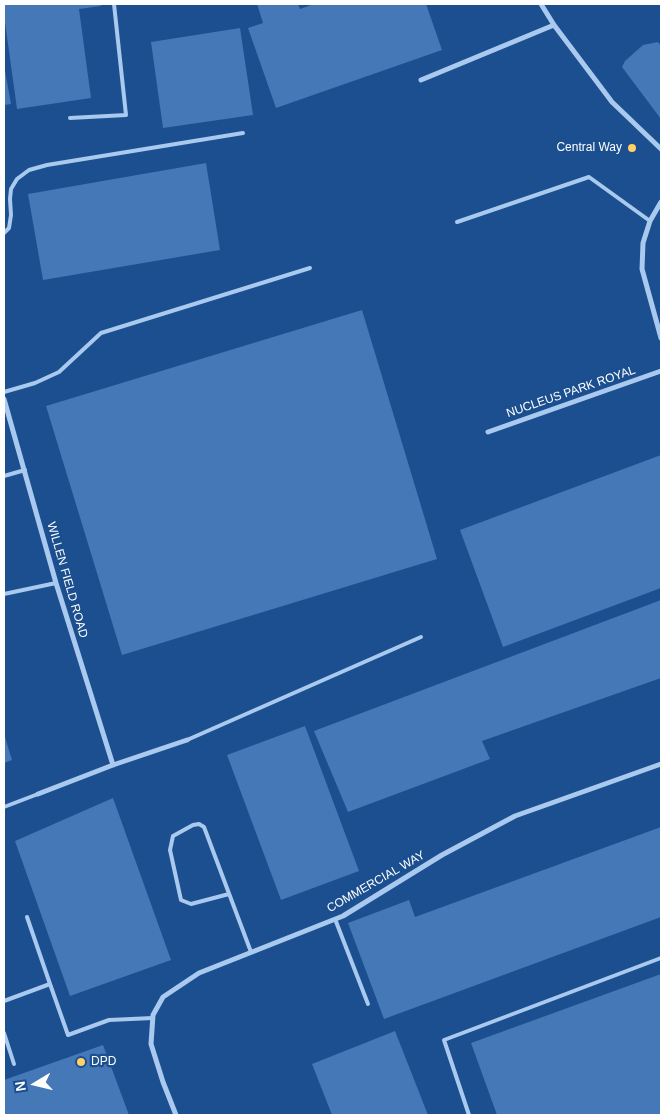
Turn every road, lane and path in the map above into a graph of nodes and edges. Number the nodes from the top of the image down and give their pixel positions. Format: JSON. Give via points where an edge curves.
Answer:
{"nodes":[{"id":1,"x":114,"y":4,"type":"edge"},
{"id":2,"x":541,"y":4,"type":"edge"},
{"id":3,"x":554,"y":25,"type":"junction"},
{"id":4,"x":421,"y":80,"type":"dead end"},
{"id":5,"x":70,"y":118,"type":"dead end"},
{"id":6,"x":243,"y":133,"type":"dead end"},
{"id":7,"x":661,"y":149,"type":"edge"},
{"id":8,"x":661,"y":202,"type":"edge"},
{"id":9,"x":650,"y":221,"type":"junction"},
{"id":10,"x":457,"y":222,"type":"dead end"},
{"id":11,"x":4,"y":233,"type":"edge"},
{"id":12,"x":310,"y":268,"type":"dead end"},
{"id":13,"x":661,"y":338,"type":"edge"},
{"id":14,"x":661,"y":371,"type":"edge"},
{"id":15,"x":4,"y":392,"type":"edge"},
{"id":16,"x":4,"y":399,"type":"edge"},
{"id":17,"x":488,"y":432,"type":"dead end"},
{"id":18,"x":25,"y":470,"type":"junction"},
{"id":19,"x":4,"y":476,"type":"edge"},
{"id":20,"x":56,"y":584,"type":"junction"},
{"id":21,"x":4,"y":594,"type":"edge"},
{"id":22,"x":421,"y":637,"type":"dead end"},
{"id":23,"x":187,"y":740,"type":"joint"},
{"id":24,"x":661,"y":764,"type":"edge"},
{"id":25,"x":113,"y":765,"type":"junction"},
{"id":26,"x":38,"y":794,"type":"joint"},
{"id":27,"x":4,"y":807,"type":"edge"},
{"id":28,"x":229,"y":894,"type":"junction"},
{"id":29,"x":27,"y":917,"type":"dead end"},
{"id":30,"x":335,"y":919,"type":"junction"},
{"id":31,"x":251,"y":952,"type":"junction"},
{"id":32,"x":661,"y":958,"type":"edge"},
{"id":33,"x":50,"y":984,"type":"junction"},
{"id":34,"x":4,"y":1001,"type":"edge"},
{"id":35,"x":368,"y":1004,"type":"dead end"},
{"id":36,"x":153,"y":1018,"type":"junction"},
{"id":37,"x":4,"y":1033,"type":"edge"},
{"id":38,"x":14,"y":1064,"type":"dead end"},
{"id":39,"x":176,"y":1115,"type":"edge"},
{"id":40,"x":469,"y":1115,"type":"edge"}],
"edges":[{"from":1,"to":5,"type":"lane","via":[[126,115]]},
{"from":2,"to":3,"type":"street"},
{"from":3,"to":4,"type":"street"},
{"from":3,"to":7,"type":"street","via":[[612,102]]},
{"from":6,"to":11,"type":"lane","via":[[29,170],[10,189],[12,215],[9,228]]},
{"from":8,"to":9,"type":"street"},
{"from":9,"to":10,"type":"lane","via":[[588,177]]},
{"from":9,"to":13,"type":"street","via":[[643,243],[642,269]]},
{"from":12,"to":15,"type":"lane","via":[[101,333],[59,372]]},
{"from":14,"to":17,"type":"street","name":"NUCLEUS PARK ROYAL"},
{"from":16,"to":18,"type":"street","name":"WILLEN FIELD ROAD"},
{"from":18,"to":19,"type":"lane"},
{"from":18,"to":20,"type":"street","name":"WILLEN FIELD ROAD"},
{"from":20,"to":21,"type":"lane"},
{"from":20,"to":25,"type":"street","name":"WILLEN FIELD ROAD"},
{"from":22,"to":23,"type":"lane"},
{"from":23,"to":25,"type":"street"},
{"from":24,"to":30,"type":"street","name":"COMMERCIAL WAY","via":[[515,816]]},
{"from":25,"to":26,"type":"street"},
{"from":26,"to":27,"type":"lane"},
{"from":28,"to":28,"type":"lane","via":[[204,827],[193,825],[173,836],[170,850],[181,900],[191,904]]},
{"from":28,"to":31,"type":"lane"},
{"from":29,"to":33,"type":"lane"},
{"from":30,"to":31,"type":"street","name":"COMMERCIAL WAY"},
{"from":30,"to":35,"type":"lane"},
{"from":31,"to":36,"type":"street","name":"COMMERCIAL WAY","via":[[199,973],[162,998]]},
{"from":32,"to":40,"type":"lane","via":[[444,1040]]},
{"from":33,"to":34,"type":"lane"},
{"from":33,"to":36,"type":"lane","via":[[68,1035],[109,1020]]},
{"from":36,"to":39,"type":"street","name":"COMMERCIAL WAY","via":[[151,1044]]},
{"from":37,"to":38,"type":"lane"}]}
